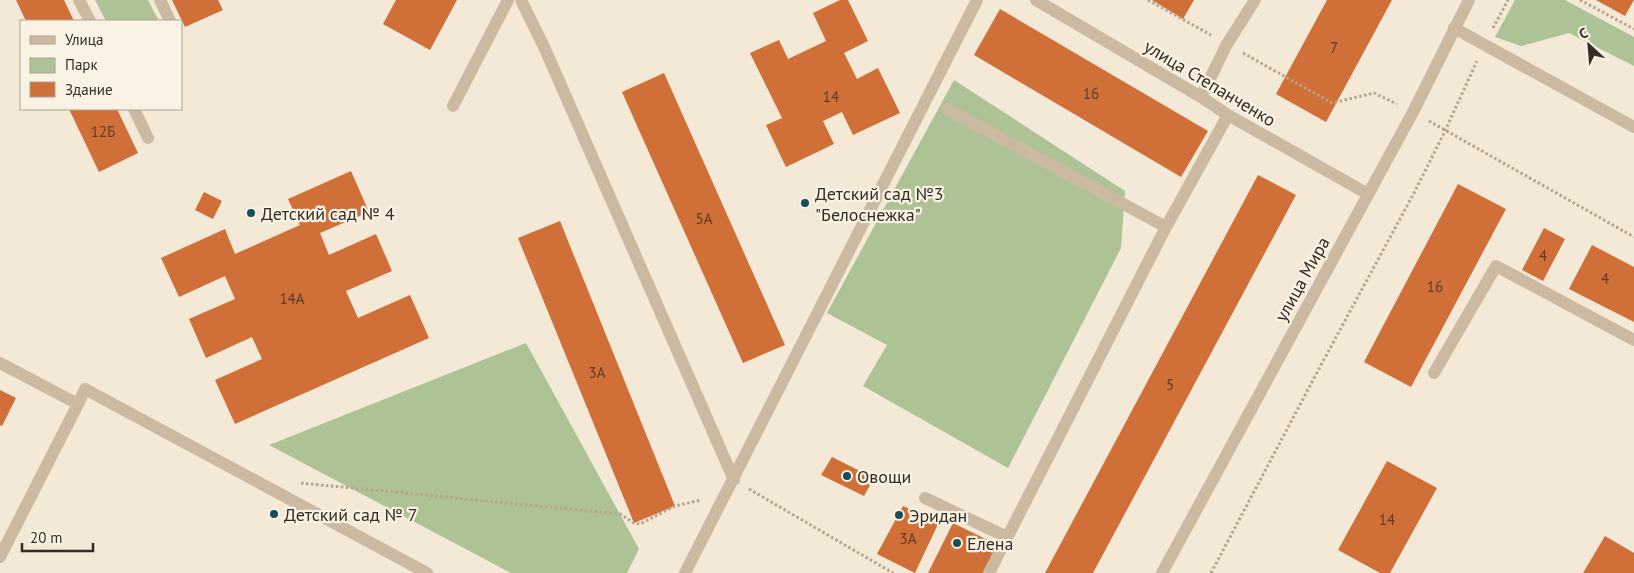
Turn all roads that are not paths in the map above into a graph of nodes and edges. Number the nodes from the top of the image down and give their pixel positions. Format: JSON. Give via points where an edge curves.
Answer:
{"nodes":[{"id":1,"x":79,"y":0,"type":"edge"},
{"id":2,"x":160,"y":0,"type":"edge"},
{"id":3,"x":508,"y":0,"type":"edge"},
{"id":4,"x":520,"y":0,"type":"edge"},
{"id":5,"x":977,"y":0,"type":"edge"},
{"id":6,"x":1036,"y":0,"type":"edge"},
{"id":7,"x":1255,"y":0,"type":"edge"},
{"id":8,"x":1469,"y":0,"type":"edge"},
{"id":9,"x":89,"y":20,"type":"edge"},
{"id":10,"x":170,"y":20,"type":"edge"},
{"id":11,"x":1454,"y":28,"type":"junction"},
{"id":12,"x":1201,"y":97,"type":"junction"},
{"id":13,"x":453,"y":106,"type":"dead end"},
{"id":14,"x":948,"y":109,"type":"dead end"},
{"id":15,"x":134,"y":110,"type":"edge"},
{"id":16,"x":1228,"y":115,"type":"junction"},
{"id":17,"x":1634,"y":127,"type":"edge"},
{"id":18,"x":148,"y":138,"type":"dead end"},
{"id":19,"x":1368,"y":194,"type":"junction"},
{"id":20,"x":1166,"y":226,"type":"junction"},
{"id":21,"x":1634,"y":340,"type":"edge"},
{"id":22,"x":0,"y":363,"type":"edge"},
{"id":23,"x":1434,"y":372,"type":"dead end"},
{"id":24,"x":78,"y":404,"type":"junction"},
{"id":25,"x":734,"y":480,"type":"junction"},
{"id":26,"x":924,"y":498,"type":"dead end"},
{"id":27,"x":1007,"y":537,"type":"junction"},
{"id":28,"x":0,"y":557,"type":"edge"},
{"id":29,"x":427,"y":573,"type":"edge"},
{"id":30,"x":685,"y":573,"type":"edge"},
{"id":31,"x":989,"y":573,"type":"edge"},
{"id":32,"x":1162,"y":573,"type":"edge"}],
"edges":[{"from":1,"to":9,"type":"street"},
{"from":2,"to":10,"type":"street"},
{"from":3,"to":13,"type":"street"},
{"from":4,"to":25,"type":"street","via":[[549,58]]},
{"from":5,"to":25,"type":"street"},
{"from":6,"to":12,"type":"street","name":"улица Степанченко"},
{"from":7,"to":12,"type":"street","via":[[1227,44]]},
{"from":8,"to":11,"type":"street","name":"улица Мира"},
{"from":11,"to":17,"type":"street"},
{"from":11,"to":19,"type":"street","name":"улица Мира"},
{"from":12,"to":16,"type":"street","name":"улица Степанченко"},
{"from":14,"to":20,"type":"street"},
{"from":15,"to":18,"type":"street"},
{"from":16,"to":19,"type":"street","name":"улица Степанченко"},
{"from":16,"to":20,"type":"street"},
{"from":19,"to":32,"type":"street","name":"улица Мира"},
{"from":20,"to":27,"type":"street"},
{"from":21,"to":23,"type":"street","via":[[1496,266]]},
{"from":22,"to":24,"type":"street"},
{"from":24,"to":28,"type":"street"},
{"from":24,"to":29,"type":"street","via":[[85,389]]},
{"from":25,"to":30,"type":"street"},
{"from":26,"to":27,"type":"street"},
{"from":27,"to":31,"type":"street"}]}
